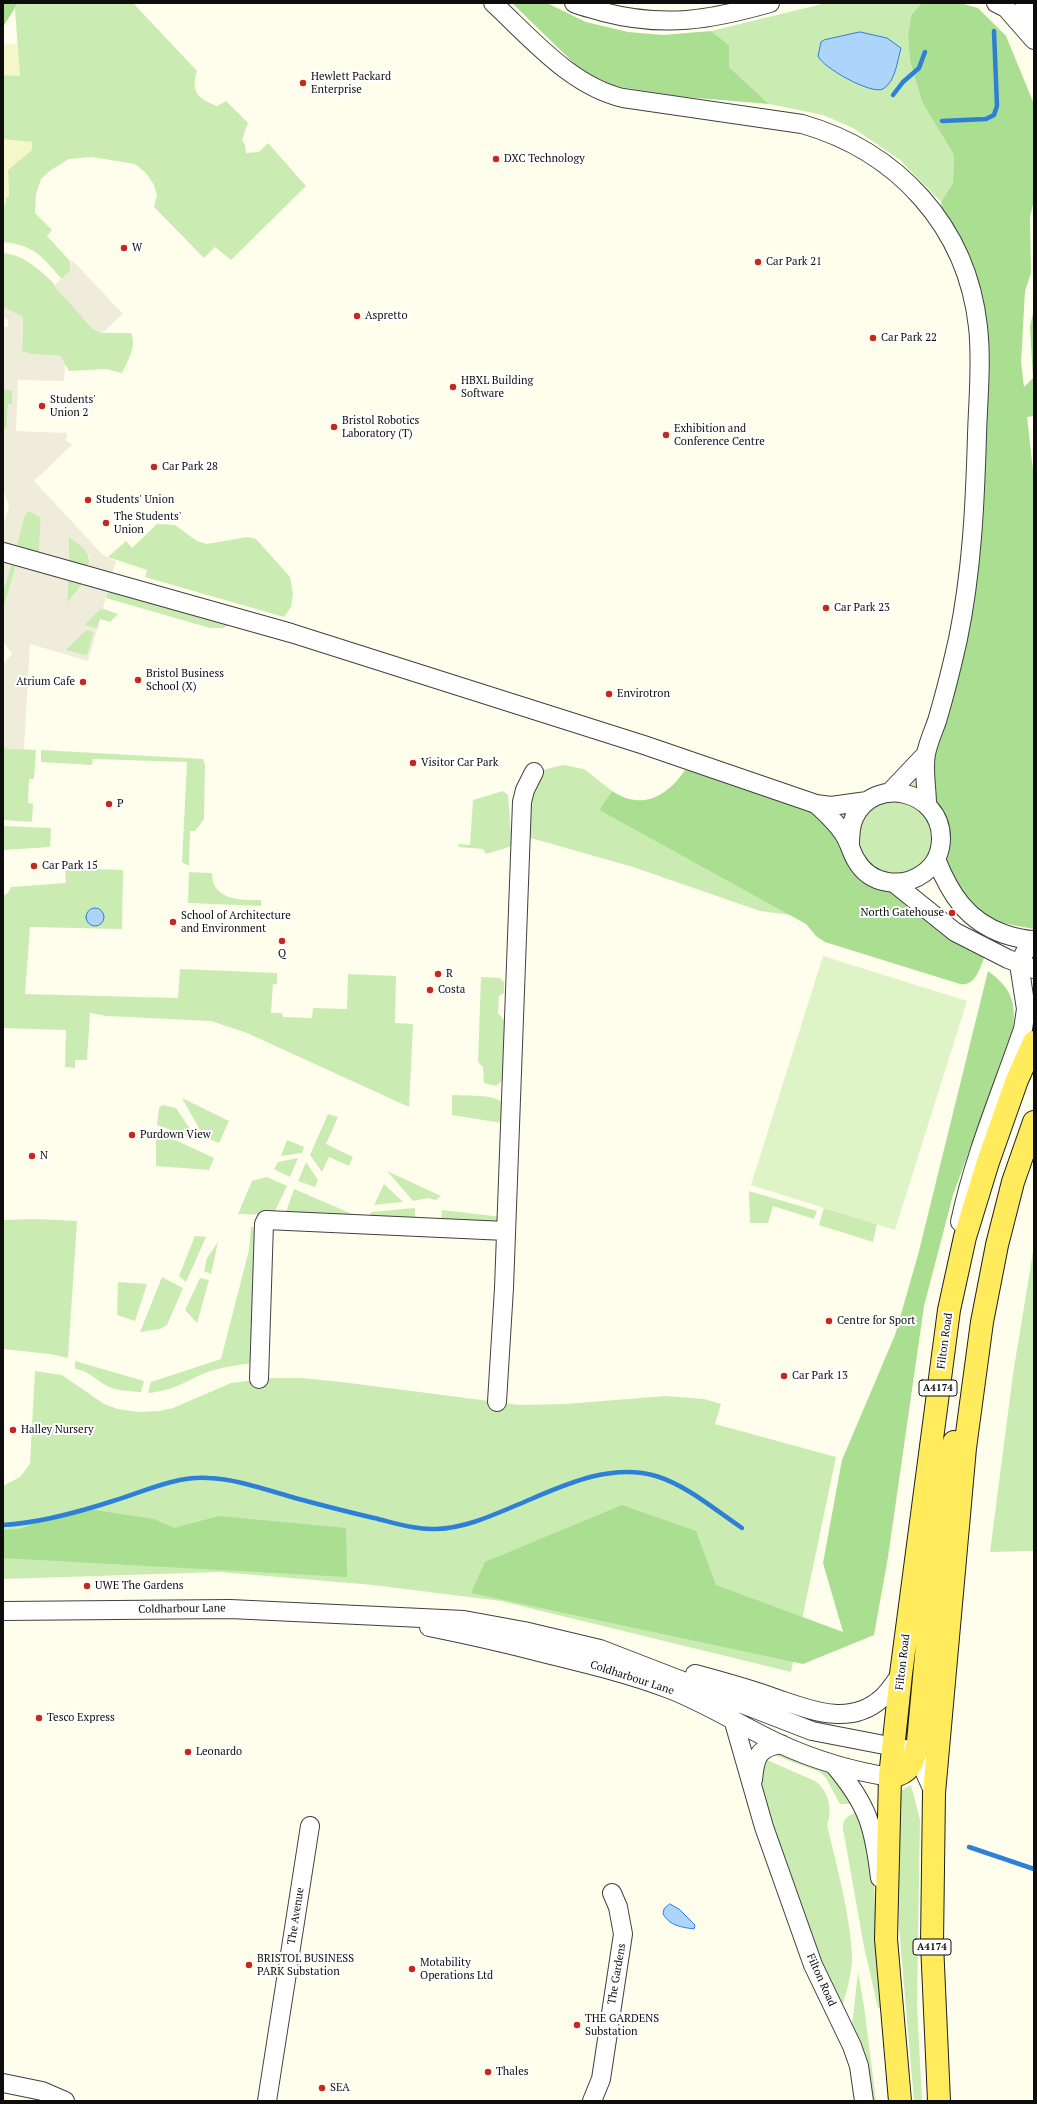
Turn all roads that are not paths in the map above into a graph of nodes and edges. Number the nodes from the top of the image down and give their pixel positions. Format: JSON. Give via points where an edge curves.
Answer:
{"nodes":[{"id":1,"x":493,"y":3,"type":"edge"},
{"id":2,"x":574,"y":3,"type":"edge"},
{"id":3,"x":770,"y":3,"type":"edge"},
{"id":4,"x":996,"y":3,"type":"edge"},
{"id":5,"x":1025,"y":3,"type":"edge"},
{"id":6,"x":1032,"y":36,"type":"edge"},
{"id":7,"x":3,"y":552,"type":"edge"},
{"id":8,"x":925,"y":755,"type":"junction"},
{"id":9,"x":534,"y":772,"type":"dead end"},
{"id":10,"x":890,"y":792,"type":"junction"},
{"id":11,"x":867,"y":801,"type":"junction"},
{"id":12,"x":816,"y":804,"type":"junction"},
{"id":13,"x":927,"y":804,"type":"junction"},
{"id":14,"x":850,"y":845,"type":"junction"},
{"id":15,"x":936,"y":859,"type":"junction"},
{"id":16,"x":894,"y":883,"type":"junction"},
{"id":17,"x":1032,"y":940,"type":"edge"},
{"id":18,"x":1027,"y":966,"type":"edge"},
{"id":19,"x":1034,"y":1042,"type":"edge"},
{"id":20,"x":1034,"y":1122,"type":"edge"},
{"id":21,"x":506,"y":1231,"type":"junction"},
{"id":22,"x":949,"y":1310,"type":"junction"},
{"id":23,"x":974,"y":1376,"type":"junction"},
{"id":24,"x":259,"y":1379,"type":"dead end"},
{"id":25,"x":497,"y":1402,"type":"dead end"},
{"id":26,"x":3,"y":1611,"type":"edge"},
{"id":27,"x":361,"y":1615,"type":"junction"},
{"id":28,"x":600,"y":1649,"type":"junction"},
{"id":29,"x":901,"y":1674,"type":"junction"},
{"id":30,"x":733,"y":1719,"type":"junction"},
{"id":31,"x":781,"y":1744,"type":"junction"},
{"id":32,"x":892,"y":1746,"type":"junction"},
{"id":33,"x":915,"y":1754,"type":"junction"},
{"id":34,"x":834,"y":1765,"type":"junction"},
{"id":35,"x":890,"y":1777,"type":"junction"},
{"id":36,"x":753,"y":1789,"type":"junction"},
{"id":37,"x":934,"y":1793,"type":"junction"},
{"id":38,"x":310,"y":1826,"type":"dead end"},
{"id":39,"x":612,"y":1893,"type":"dead end"},
{"id":40,"x":886,"y":1939,"type":"junction"},
{"id":41,"x":3,"y":2083,"type":"edge"},
{"id":42,"x":65,"y":2101,"type":"edge"},
{"id":43,"x":267,"y":2101,"type":"edge"},
{"id":44,"x":592,"y":2101,"type":"edge"},
{"id":45,"x":864,"y":2101,"type":"edge"},
{"id":46,"x":900,"y":2101,"type":"edge"},
{"id":47,"x":939,"y":2101,"type":"edge"}],
"edges":[{"from":1,"to":8,"type":"street","via":[[574,76],[600,91],[622,98],[795,122],[827,131],[851,143],[886,164],[916,191],[945,231],[967,276],[978,327],[976,501],[958,640],[945,694]]},
{"from":2,"to":3,"type":"street","via":[[624,17],[669,22],[726,15]]},
{"from":4,"to":6,"type":"street","via":[[1006,8]]},
{"from":5,"to":6,"type":"street","via":[[1024,10]]},
{"from":7,"to":12,"type":"street","via":[[291,633],[576,723]]},
{"from":8,"to":10,"type":"street"},
{"from":8,"to":13,"type":"street"},
{"from":9,"to":21,"type":"street","via":[[522,802]]},
{"from":10,"to":11,"type":"street"},
{"from":10,"to":13,"type":"street","via":[[904,792],[916,796]]},
{"from":11,"to":12,"type":"street","via":[[831,806]]},
{"from":11,"to":14,"type":"street","via":[[854,819]]},
{"from":12,"to":14,"type":"street","via":[[837,824]]},
{"from":13,"to":15,"type":"street","via":[[936,816],[941,830],[941,845]]},
{"from":14,"to":16,"type":"street","via":[[856,860],[865,872],[879,880]]},
{"from":15,"to":16,"type":"street","via":[[928,870],[918,877]]},
{"from":15,"to":17,"type":"street","via":[[949,889],[972,916],[997,932]]},
{"from":16,"to":18,"type":"street","via":[[955,932]]},
{"from":17,"to":18,"type":"street"},
{"from":18,"to":22,"type":"street","via":[[1025,1019],[969,1182],[955,1250]]},
{"from":19,"to":22,"type":"main road","name":"Filton Road","number":"A4174","via":[[988,1162],[966,1237]]},
{"from":20,"to":23,"type":"main road","number":"A4174","via":[[997,1245]]},
{"from":21,"to":24,"type":"street","via":[[266,1220]]},
{"from":21,"to":25,"type":"street"},
{"from":22,"to":29,"type":"main road","name":"Filton Road","number":"A4174"},
{"from":23,"to":33,"type":"main road","via":[[950,1455],[939,1522],[924,1691]]},
{"from":23,"to":37,"type":"main road","number":"A4174","via":[[965,1448]]},
{"from":26,"to":27,"type":"street","name":"Coldharbour Lane","via":[[230,1608]]},
{"from":27,"to":28,"type":"street","name":"Coldharbour Lane","via":[[464,1620]]},
{"from":27,"to":30,"type":"street","name":"Coldharbour Lane","via":[[471,1635],[617,1672],[669,1689]]},
{"from":28,"to":29,"type":"street","via":[[716,1679],[830,1715],[855,1713],[875,1704],[889,1691]]},
{"from":28,"to":32,"type":"street","name":"Coldharbour Lane","via":[[812,1731]]},
{"from":29,"to":32,"type":"main road","name":"Filton Road","number":"A4174"},
{"from":30,"to":31,"type":"street","name":"Coldharbour Lane"},
{"from":30,"to":36,"type":"street","name":"Filton Road"},
{"from":31,"to":34,"type":"street","name":"Coldharbour Lane"},
{"from":31,"to":36,"type":"street","name":"Filton Road","via":[[765,1749],[758,1756],[754,1765]]},
{"from":32,"to":33,"type":"street","name":"Coldharbour Lane"},
{"from":32,"to":35,"type":"main road","number":"A4174"},
{"from":33,"to":35,"type":"main road","via":[[913,1762],[904,1773]]},
{"from":33,"to":37,"type":"street","via":[[926,1772]]},
{"from":34,"to":35,"type":"street","name":"Coldharbour Lane"},
{"from":34,"to":40,"type":"street","via":[[862,1803],[875,1839]]},
{"from":35,"to":40,"type":"main road","number":"A4174"},
{"from":36,"to":45,"type":"street","name":"Filton Road","via":[[812,1965],[852,2046],[859,2066]]},
{"from":37,"to":47,"type":"main road","number":"A4174","via":[[932,1944]]},
{"from":38,"to":43,"type":"street","name":"The Avenue"},
{"from":39,"to":44,"type":"street","name":"The Gardens","via":[[624,1934],[601,2079]]},
{"from":40,"to":46,"type":"main road","number":"A4174"},
{"from":41,"to":42,"type":"street","via":[[42,2091]]}]}
